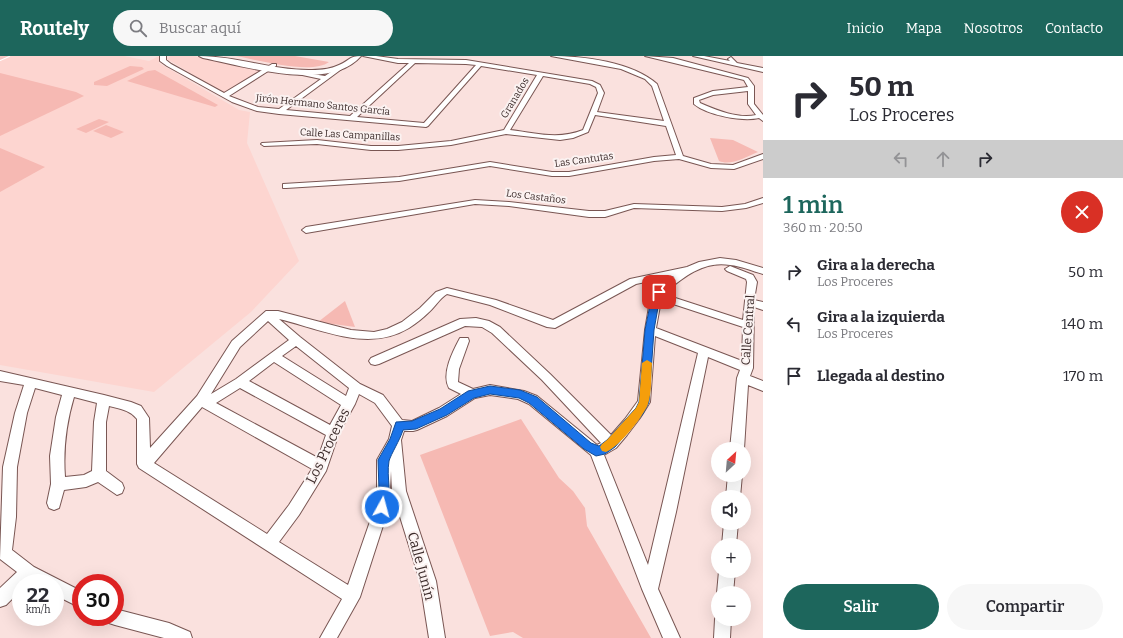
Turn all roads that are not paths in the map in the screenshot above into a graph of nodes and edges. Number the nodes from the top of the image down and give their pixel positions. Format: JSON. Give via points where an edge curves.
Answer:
{"nodes":[{"id":1,"x":5,"y":56,"type":"edge"},
{"id":2,"x":163,"y":56,"type":"edge"},
{"id":3,"x":204,"y":56,"type":"edge"},
{"id":4,"x":227,"y":56,"type":"edge"},
{"id":5,"x":345,"y":56,"type":"edge"},
{"id":6,"x":357,"y":56,"type":"edge"},
{"id":7,"x":366,"y":56,"type":"edge"},
{"id":8,"x":554,"y":56,"type":"edge"},
{"id":9,"x":648,"y":56,"type":"edge"},
{"id":10,"x":696,"y":56,"type":"edge"},
{"id":11,"x":730,"y":56,"type":"edge"},
{"id":12,"x":0,"y":58,"type":"edge"},
{"id":13,"x":414,"y":62,"type":"junction"},
{"id":14,"x":480,"y":64,"type":"junction"},
{"id":15,"x":735,"y":64,"type":"junction"},
{"id":16,"x":271,"y":66,"type":"junction"},
{"id":17,"x":341,"y":67,"type":"junction"},
{"id":18,"x":763,"y":70,"type":"edge"},
{"id":19,"x":290,"y":72,"type":"junction"},
{"id":20,"x":541,"y":74,"type":"junction"},
{"id":21,"x":326,"y":78,"type":"junction"},
{"id":22,"x":750,"y":89,"type":"junction"},
{"id":23,"x":224,"y":96,"type":"junction"},
{"id":24,"x":279,"y":112,"type":"junction"},
{"id":25,"x":594,"y":112,"type":"junction"},
{"id":26,"x":761,"y":117,"type":"edge"},
{"id":27,"x":352,"y":118,"type":"junction"},
{"id":28,"x":668,"y":124,"type":"junction"},
{"id":29,"x":506,"y":132,"type":"junction"},
{"id":30,"x":264,"y":144,"type":"dead end"},
{"id":31,"x":680,"y":156,"type":"junction"},
{"id":32,"x":763,"y":156,"type":"edge"},
{"id":33,"x":286,"y":186,"type":"dead end"},
{"id":34,"x":763,"y":200,"type":"edge"},
{"id":35,"x":306,"y":230,"type":"dead end"},
{"id":36,"x":710,"y":262,"type":"junction"},
{"id":37,"x":690,"y":269,"type":"junction"},
{"id":38,"x":763,"y":271,"type":"edge"},
{"id":39,"x":656,"y":295,"type":"junction"},
{"id":40,"x":749,"y":302,"type":"junction"},
{"id":41,"x":763,"y":306,"type":"edge"},
{"id":42,"x":268,"y":315,"type":"junction"},
{"id":43,"x":748,"y":325,"type":"junction"},
{"id":44,"x":650,"y":330,"type":"junction"},
{"id":45,"x":296,"y":340,"type":"junction"},
{"id":46,"x":464,"y":341,"type":"dead end"},
{"id":47,"x":704,"y":352,"type":"junction"},
{"id":48,"x":275,"y":357,"type":"junction"},
{"id":49,"x":375,"y":361,"type":"dead end"},
{"id":50,"x":745,"y":373,"type":"junction"},
{"id":51,"x":0,"y":376,"type":"edge"},
{"id":52,"x":30,"y":382,"type":"junction"},
{"id":53,"x":240,"y":382,"type":"junction"},
{"id":54,"x":763,"y":386,"type":"edge"},
{"id":55,"x":356,"y":388,"type":"junction"},
{"id":56,"x":69,"y":392,"type":"junction"},
{"id":57,"x":472,"y":394,"type":"junction"},
{"id":58,"x":104,"y":400,"type":"junction"},
{"id":59,"x":204,"y":402,"type":"junction"},
{"id":60,"x":349,"y":404,"type":"junction"},
{"id":61,"x":399,"y":425,"type":"junction"},
{"id":62,"x":333,"y":433,"type":"junction"},
{"id":63,"x":395,"y":440,"type":"junction"},
{"id":64,"x":738,"y":442,"type":"edge"},
{"id":65,"x":611,"y":444,"type":"junction"},
{"id":66,"x":596,"y":451,"type":"junction"},
{"id":67,"x":144,"y":464,"type":"junction"},
{"id":68,"x":321,"y":467,"type":"junction"},
{"id":69,"x":100,"y":474,"type":"junction"},
{"id":70,"x":58,"y":484,"type":"junction"},
{"id":71,"x":117,"y":488,"type":"dead end"},
{"id":72,"x":54,"y":503,"type":"dead end"},
{"id":73,"x":268,"y":542,"type":"junction"},
{"id":74,"x":29,"y":572,"type":"junction"},
{"id":75,"x":33,"y":574,"type":"edge"},
{"id":76,"x":650,"y":589,"type":"junction"},
{"id":77,"x":352,"y":597,"type":"junction"},
{"id":78,"x":0,"y":599,"type":"edge"},
{"id":79,"x":124,"y":618,"type":"edge"},
{"id":80,"x":723,"y":626,"type":"edge"},
{"id":81,"x":184,"y":638,"type":"edge"},
{"id":82,"x":328,"y":638,"type":"edge"},
{"id":83,"x":437,"y":638,"type":"edge"},
{"id":84,"x":672,"y":638,"type":"edge"},
{"id":85,"x":722,"y":638,"type":"edge"}],
"edges":[{"from":1,"to":12,"type":"main road"},
{"from":2,"to":23,"type":"street","name":"Jirón Hermano Santos García","via":[[163,61],[169,65]]},
{"from":3,"to":16,"type":"street"},
{"from":4,"to":16,"type":"street"},
{"from":5,"to":16,"type":"street","via":[[334,64],[319,69]]},
{"from":6,"to":17,"type":"street"},
{"from":7,"to":13,"type":"street"},
{"from":8,"to":28,"type":"street","via":[[619,67],[642,74],[655,85]]},
{"from":9,"to":22,"type":"street","via":[[739,76],[746,79],[751,86]]},
{"from":10,"to":15,"type":"street"},
{"from":11,"to":15,"type":"street"},
{"from":13,"to":14,"type":"street"},
{"from":13,"to":27,"type":"street"},
{"from":14,"to":20,"type":"street"},
{"from":14,"to":27,"type":"street","name":"Jirón Hermano Santos García","via":[[426,125]]},
{"from":15,"to":18,"type":"street"},
{"from":16,"to":19,"type":"street"},
{"from":16,"to":23,"type":"street"},
{"from":17,"to":19,"type":"street","via":[[319,72]]},
{"from":17,"to":21,"type":"street"},
{"from":19,"to":21,"type":"street"},
{"from":20,"to":25,"type":"street","via":[[582,80],[598,86],[601,93]]},
{"from":20,"to":29,"type":"street","name":"Granados"},
{"from":21,"to":24,"type":"street"},
{"from":22,"to":26,"type":"street","via":[[751,104]]},
{"from":22,"to":26,"type":"street","via":[[699,96],[696,99],[698,104],[714,112]]},
{"from":23,"to":24,"type":"street","name":"Jirón Hermano Santos García","via":[[245,106]]},
{"from":24,"to":27,"type":"street","name":"Jirón Hermano Santos García"},
{"from":25,"to":28,"type":"street"},
{"from":25,"to":29,"type":"street","via":[[586,131],[571,137]]},
{"from":28,"to":31,"type":"street"},
{"from":29,"to":30,"type":"street","name":"Calle Las Campanillas","via":[[451,143],[398,148],[317,142]]},
{"from":31,"to":32,"type":"street","via":[[694,162],[734,167]]},
{"from":31,"to":33,"type":"street","name":"Las Cantutas","via":[[569,174],[540,173],[490,164],[399,179]]},
{"from":34,"to":35,"type":"street","name":"Los Castaños","via":[[746,206],[722,209],[634,206],[605,214],[475,202]]},
{"from":36,"to":37,"type":"street"},
{"from":36,"to":38,"type":"street","via":[[728,262]]},
{"from":36,"to":40,"type":"street","name":"Calle Central","via":[[750,277],[752,282]]},
{"from":37,"to":39,"type":"street"},
{"from":37,"to":42,"type":"street","via":[[633,281],[555,324],[492,302],[447,291],[436,297],[410,323],[386,334],[373,336],[357,335],[273,314]]},
{"from":39,"to":43,"type":"street"},
{"from":39,"to":44,"type":"street"},
{"from":40,"to":41,"type":"street"},
{"from":40,"to":43,"type":"street","name":"Calle Central"},
{"from":42,"to":45,"type":"street"},
{"from":42,"to":59,"type":"street","via":[[236,344]]},
{"from":43,"to":50,"type":"street","name":"Calle Central"},
{"from":44,"to":47,"type":"street"},
{"from":44,"to":65,"type":"street","via":[[644,402],[640,411]]},
{"from":45,"to":48,"type":"street"},
{"from":45,"to":55,"type":"street"},
{"from":46,"to":57,"type":"street","via":[[451,382]]},
{"from":47,"to":50,"type":"street"},
{"from":47,"to":76,"type":"street"},
{"from":48,"to":53,"type":"street"},
{"from":48,"to":60,"type":"street"},
{"from":49,"to":65,"type":"street","via":[[464,322],[485,324],[496,330],[541,372]]},
{"from":50,"to":54,"type":"street"},
{"from":50,"to":64,"type":"street","name":"Calle Central"},
{"from":51,"to":52,"type":"street"},
{"from":52,"to":56,"type":"street"},
{"from":52,"to":74,"type":"street","via":[[10,467],[9,517],[4,553]]},
{"from":53,"to":59,"type":"street"},
{"from":53,"to":62,"type":"street"},
{"from":55,"to":60,"type":"street","name":"Los Proceres"},
{"from":55,"to":61,"type":"street","via":[[379,399]]},
{"from":56,"to":58,"type":"street"},
{"from":56,"to":70,"type":"street","via":[[62,417],[57,456]]},
{"from":57,"to":61,"type":"street","via":[[413,426]]},
{"from":57,"to":66,"type":"street","via":[[490,390],[520,394],[533,400]]},
{"from":58,"to":67,"type":"street","via":[[137,410],[143,418]]},
{"from":58,"to":69,"type":"street","via":[[100,422]]},
{"from":59,"to":67,"type":"street"},
{"from":59,"to":68,"type":"street"},
{"from":60,"to":62,"type":"street","name":"Los Proceres"},
{"from":61,"to":63,"type":"street","name":"Calle Junín"},
{"from":62,"to":68,"type":"street","name":"Los Proceres"},
{"from":63,"to":77,"type":"street","via":[[384,460],[382,507]]},
{"from":63,"to":83,"type":"street","name":"Calle Junín","via":[[399,491],[428,581]]},
{"from":65,"to":66,"type":"street"},
{"from":66,"to":76,"type":"street"},
{"from":67,"to":73,"type":"street"},
{"from":68,"to":73,"type":"street","name":"Los Proceres","via":[[294,510]]},
{"from":69,"to":70,"type":"street","via":[[86,481]]},
{"from":69,"to":71,"type":"street"},
{"from":70,"to":72,"type":"street"},
{"from":73,"to":77,"type":"street"},
{"from":74,"to":75,"type":"street"},
{"from":74,"to":78,"type":"street"},
{"from":76,"to":84,"type":"street"},
{"from":77,"to":82,"type":"street"},
{"from":79,"to":81,"type":"street","via":[[169,631]]},
{"from":80,"to":85,"type":"street"}]}
